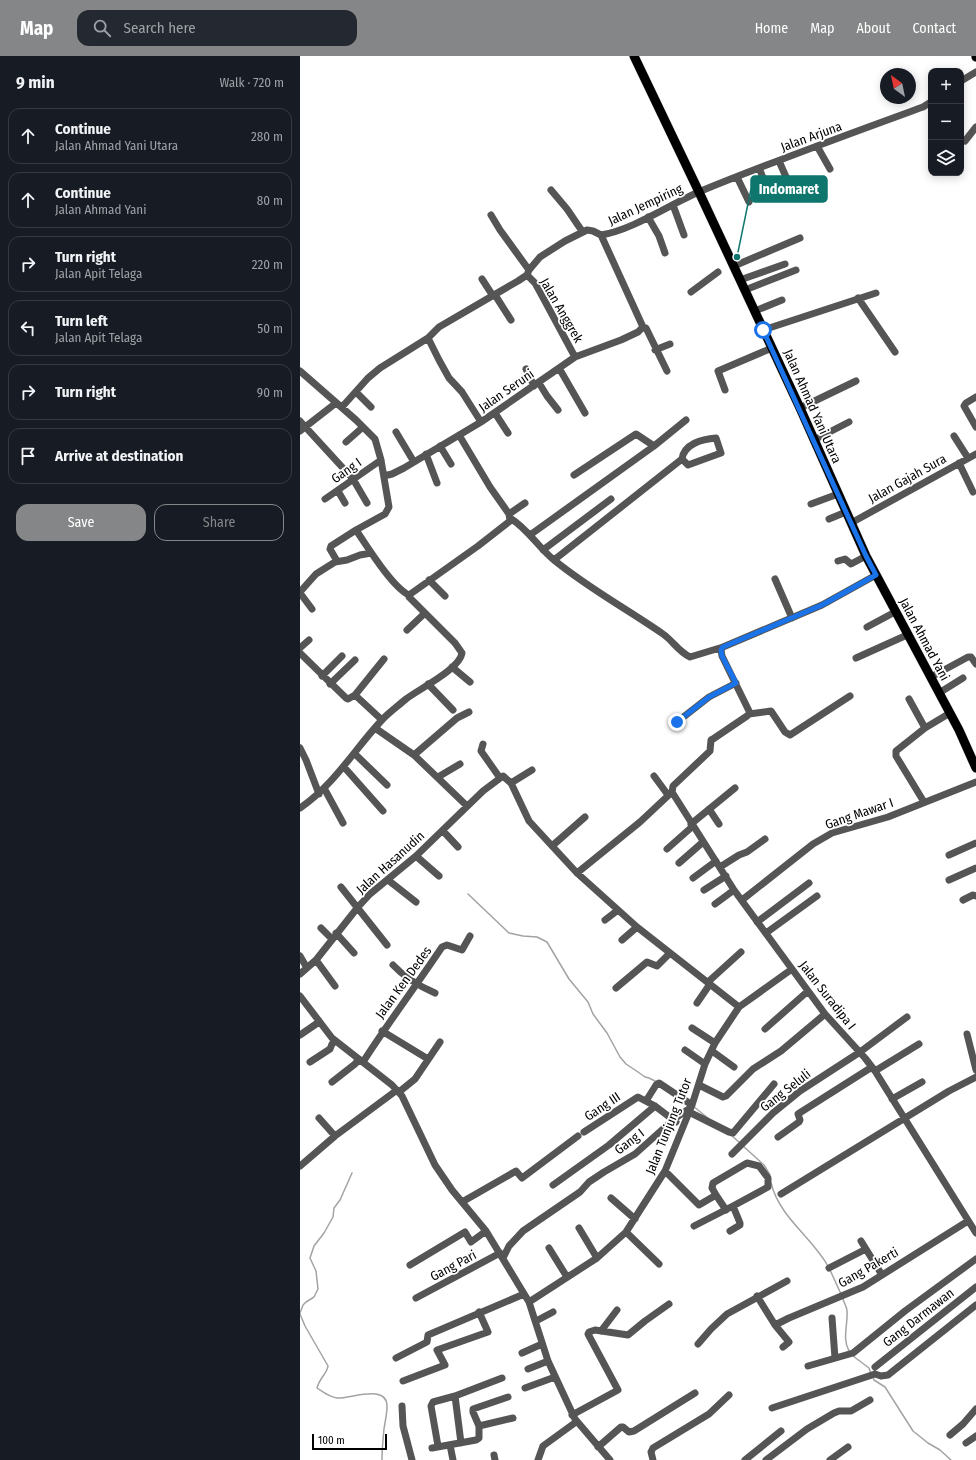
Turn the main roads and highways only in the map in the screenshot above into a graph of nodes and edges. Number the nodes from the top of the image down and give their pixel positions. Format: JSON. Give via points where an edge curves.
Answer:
{"nodes":[{"id":1,"x":634,"y":56,"type":"edge"},
{"id":2,"x":851,"y":523,"type":"joint"},
{"id":3,"x":976,"y":768,"type":"edge"}],
"edges":[{"from":1,"to":2,"type":"main road","name":"Jalan Ahmad Yani Utara","via":[[800,408]]},
{"from":2,"to":3,"type":"main road","name":"Jalan Ahmad Yani"}]}
